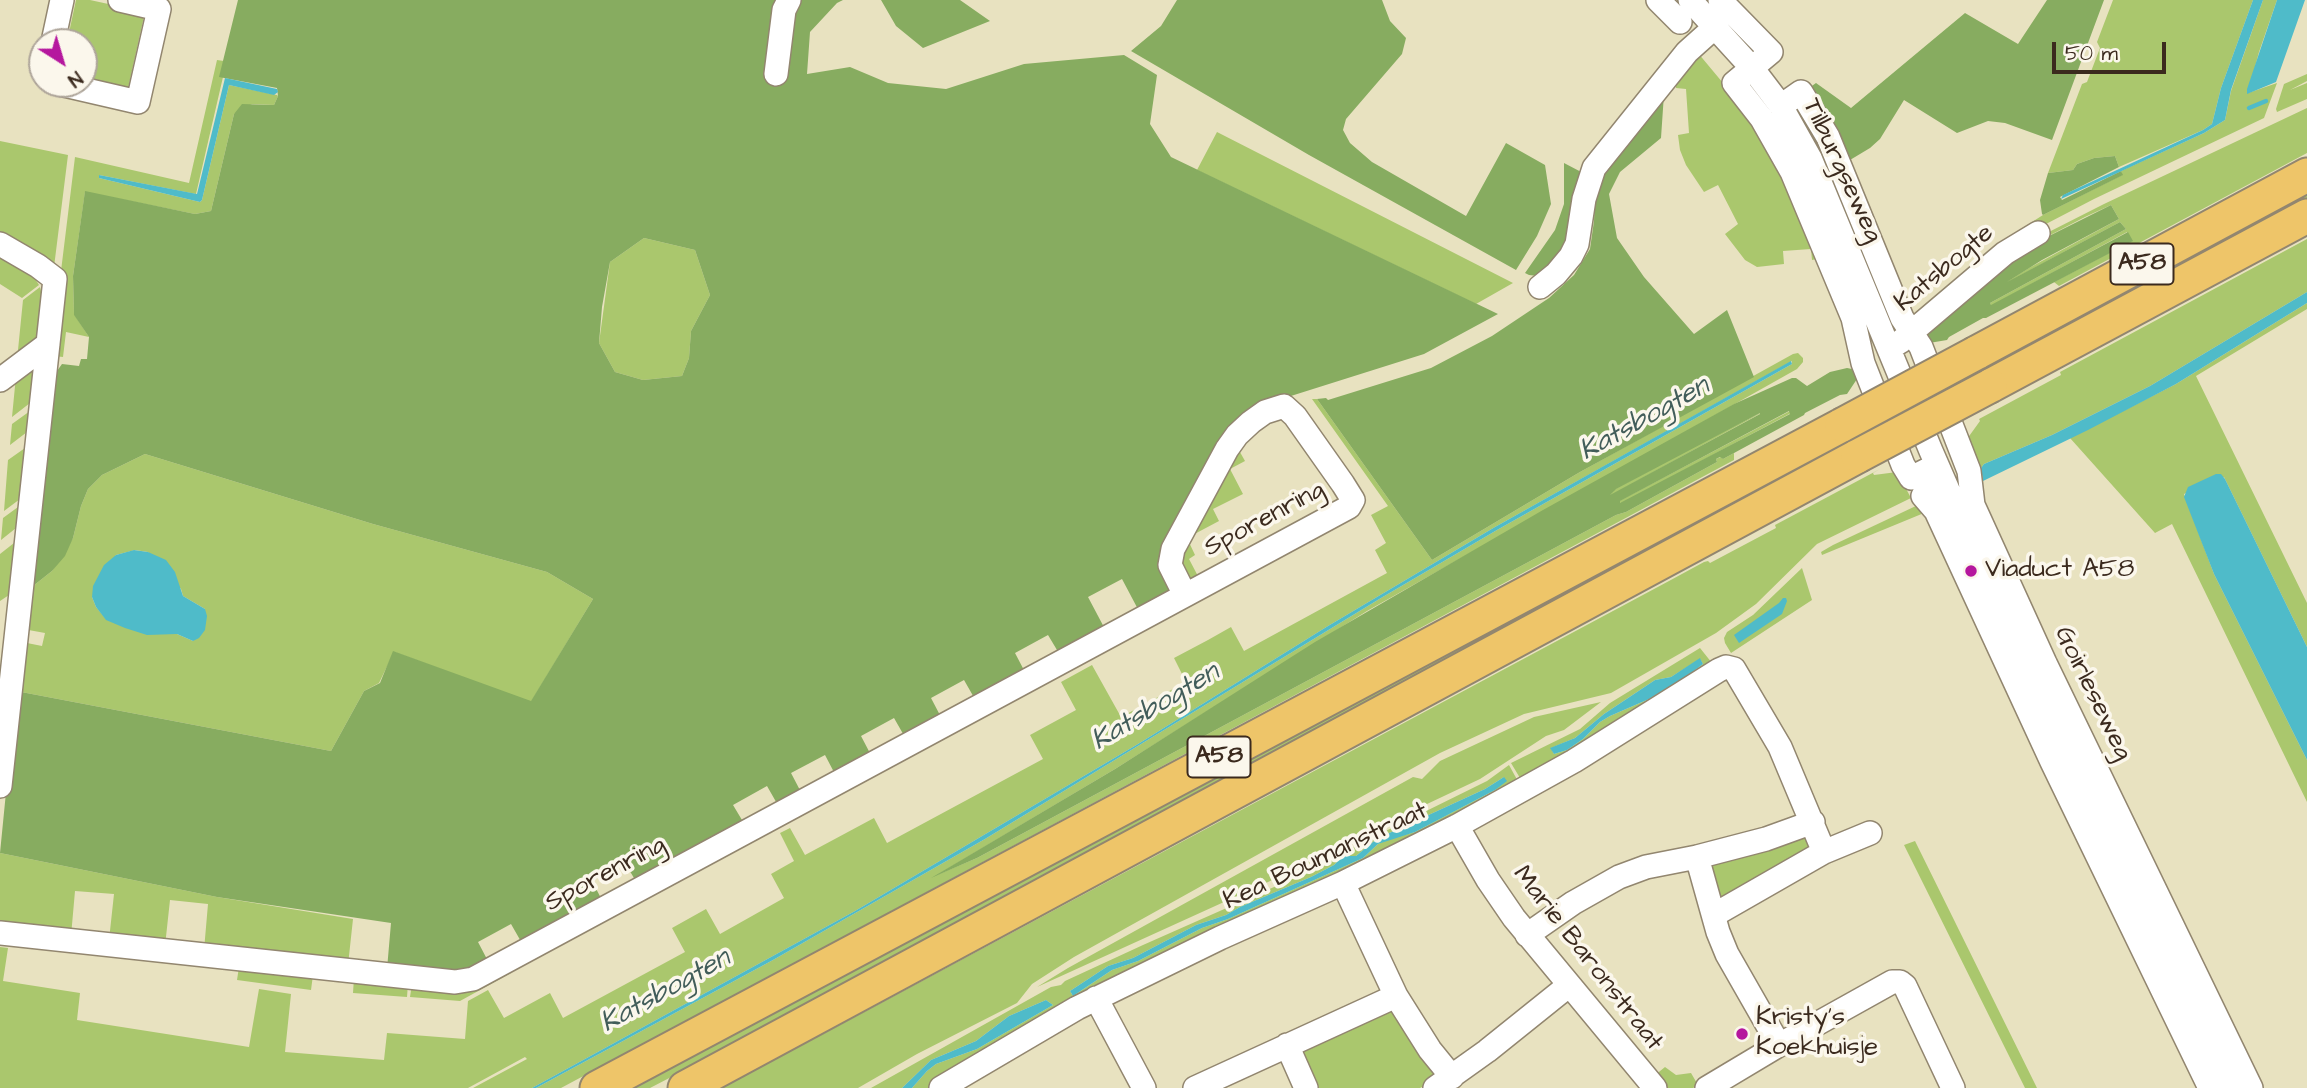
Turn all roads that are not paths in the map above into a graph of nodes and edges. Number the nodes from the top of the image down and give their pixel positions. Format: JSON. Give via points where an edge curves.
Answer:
{"nodes":[{"id":1,"x":62,"y":0,"type":"edge"},
{"id":2,"x":120,"y":0,"type":"edge"},
{"id":3,"x":789,"y":0,"type":"edge"},
{"id":4,"x":1720,"y":0,"type":"edge"},
{"id":5,"x":1676,"y":6,"type":"edge"},
{"id":6,"x":1716,"y":26,"type":"junction"},
{"id":7,"x":55,"y":28,"type":"edge"},
{"id":8,"x":1752,"y":68,"type":"junction"},
{"id":9,"x":776,"y":74,"type":"dead end"},
{"id":10,"x":98,"y":93,"type":"edge"},
{"id":11,"x":1781,"y":106,"type":"junction"},
{"id":12,"x":2307,"y":175,"type":"edge"},
{"id":13,"x":2307,"y":216,"type":"edge"},
{"id":14,"x":2038,"y":233,"type":"dead end"},
{"id":15,"x":0,"y":244,"type":"edge"},
{"id":16,"x":1540,"y":287,"type":"dead end"},
{"id":17,"x":1907,"y":325,"type":"junction"},
{"id":18,"x":48,"y":344,"type":"junction"},
{"id":19,"x":1889,"y":350,"type":"junction"},
{"id":20,"x":0,"y":380,"type":"edge"},
{"id":21,"x":1941,"y":476,"type":"junction"},
{"id":22,"x":1917,"y":487,"type":"junction"},
{"id":23,"x":1185,"y":595,"type":"junction"},
{"id":24,"x":0,"y":786,"type":"edge"},
{"id":25,"x":1813,"y":822,"type":"junction"},
{"id":26,"x":1457,"y":826,"type":"junction"},
{"id":27,"x":1870,"y":833,"type":"dead end"},
{"id":28,"x":1824,"y":852,"type":"junction"},
{"id":29,"x":1697,"y":857,"type":"junction"},
{"id":30,"x":1343,"y":883,"type":"junction"},
{"id":31,"x":1714,"y":915,"type":"junction"},
{"id":32,"x":0,"y":933,"type":"edge"},
{"id":33,"x":1527,"y":935,"type":"junction"},
{"id":34,"x":1568,"y":986,"type":"junction"},
{"id":35,"x":1396,"y":996,"type":"junction"},
{"id":36,"x":1096,"y":998,"type":"junction"},
{"id":37,"x":1287,"y":1045,"type":"junction"},
{"id":38,"x":1779,"y":1045,"type":"junction"},
{"id":39,"x":1444,"y":1083,"type":"edge"},
{"id":40,"x":597,"y":1088,"type":"edge"},
{"id":41,"x":685,"y":1088,"type":"edge"},
{"id":42,"x":941,"y":1088,"type":"edge"},
{"id":43,"x":1144,"y":1088,"type":"edge"},
{"id":44,"x":1195,"y":1088,"type":"edge"},
{"id":45,"x":1306,"y":1088,"type":"edge"},
{"id":46,"x":1655,"y":1088,"type":"edge"},
{"id":47,"x":1707,"y":1088,"type":"edge"},
{"id":48,"x":1953,"y":1088,"type":"edge"},
{"id":49,"x":2210,"y":1088,"type":"edge"},
{"id":50,"x":2230,"y":1088,"type":"edge"},
{"id":51,"x":2251,"y":1088,"type":"edge"}],
"edges":[{"from":1,"to":7,"type":"street"},
{"from":2,"to":10,"type":"street","via":[[159,9],[138,102]]},
{"from":3,"to":9,"type":"street"},
{"from":4,"to":8,"type":"street","via":[[1771,52]]},
{"from":5,"to":6,"type":"street","name":"Tilburgseweg"},
{"from":6,"to":8,"type":"street","name":"Tilburgseweg"},
{"from":6,"to":16,"type":"street","via":[[1687,52],[1594,168],[1577,244]]},
{"from":8,"to":11,"type":"street","name":"Tilburgseweg"},
{"from":8,"to":22,"type":"street","name":"Tilburgseweg","via":[[1734,83],[1767,127],[1792,172],[1853,318],[1863,363]]},
{"from":11,"to":17,"type":"street","name":"Tilburgseweg","via":[[1801,92],[1828,137]]},
{"from":11,"to":19,"type":"street","name":"Tilburgseweg","via":[[1822,184]]},
{"from":12,"to":40,"type":"highway","number":"A58","bridge":true},
{"from":13,"to":41,"type":"highway","number":"A58","bridge":true},
{"from":14,"to":17,"type":"street","name":"Katsbogte"},
{"from":15,"to":18,"type":"street","via":[[55,279]]},
{"from":17,"to":19,"type":"street","name":"Katsbogte"},
{"from":17,"to":51,"type":"street","name":"Goirleseweg","via":[[1921,347],[1969,471],[1973,505]]},
{"from":18,"to":20,"type":"street"},
{"from":18,"to":24,"type":"street"},
{"from":19,"to":21,"type":"street","name":"Goirleseweg"},
{"from":21,"to":22,"type":"street"},
{"from":21,"to":50,"type":"street","name":"Goirleseweg","via":[[2017,648]]},
{"from":22,"to":49,"type":"street","via":[[1936,511]]},
{"from":23,"to":23,"type":"street","name":"Sporenring","via":[[1352,505],[1343,484],[1284,407],[1265,412],[1237,435],[1179,538],[1170,565]]},
{"from":23,"to":32,"type":"street","name":"Sporenring","via":[[468,981]]},
{"from":25,"to":26,"type":"street","name":"Kea Boumanstraat","via":[[1780,747],[1729,667]]},
{"from":25,"to":28,"type":"street"},
{"from":25,"to":29,"type":"street"},
{"from":26,"to":30,"type":"street","name":"Kea Boumanstraat"},
{"from":26,"to":33,"type":"street","name":"Marie Baronstraat"},
{"from":27,"to":28,"type":"street"},
{"from":28,"to":31,"type":"street"},
{"from":29,"to":31,"type":"street"},
{"from":29,"to":33,"type":"street","via":[[1619,877]]},
{"from":30,"to":35,"type":"street"},
{"from":30,"to":36,"type":"street","name":"Kea Boumanstraat"},
{"from":31,"to":38,"type":"street","via":[[1727,954]]},
{"from":33,"to":34,"type":"street","name":"Marie Baronstraat"},
{"from":34,"to":39,"type":"street"},
{"from":34,"to":46,"type":"street","name":"Marie Baronstraat"},
{"from":35,"to":37,"type":"street"},
{"from":35,"to":39,"type":"street","via":[[1430,1050]]},
{"from":36,"to":42,"type":"street","name":"Kea Boumanstraat"},
{"from":36,"to":43,"type":"street"},
{"from":37,"to":44,"type":"street"},
{"from":37,"to":45,"type":"street"},
{"from":38,"to":47,"type":"street"},
{"from":38,"to":48,"type":"street","via":[[1892,982],[1900,982]]}]}
